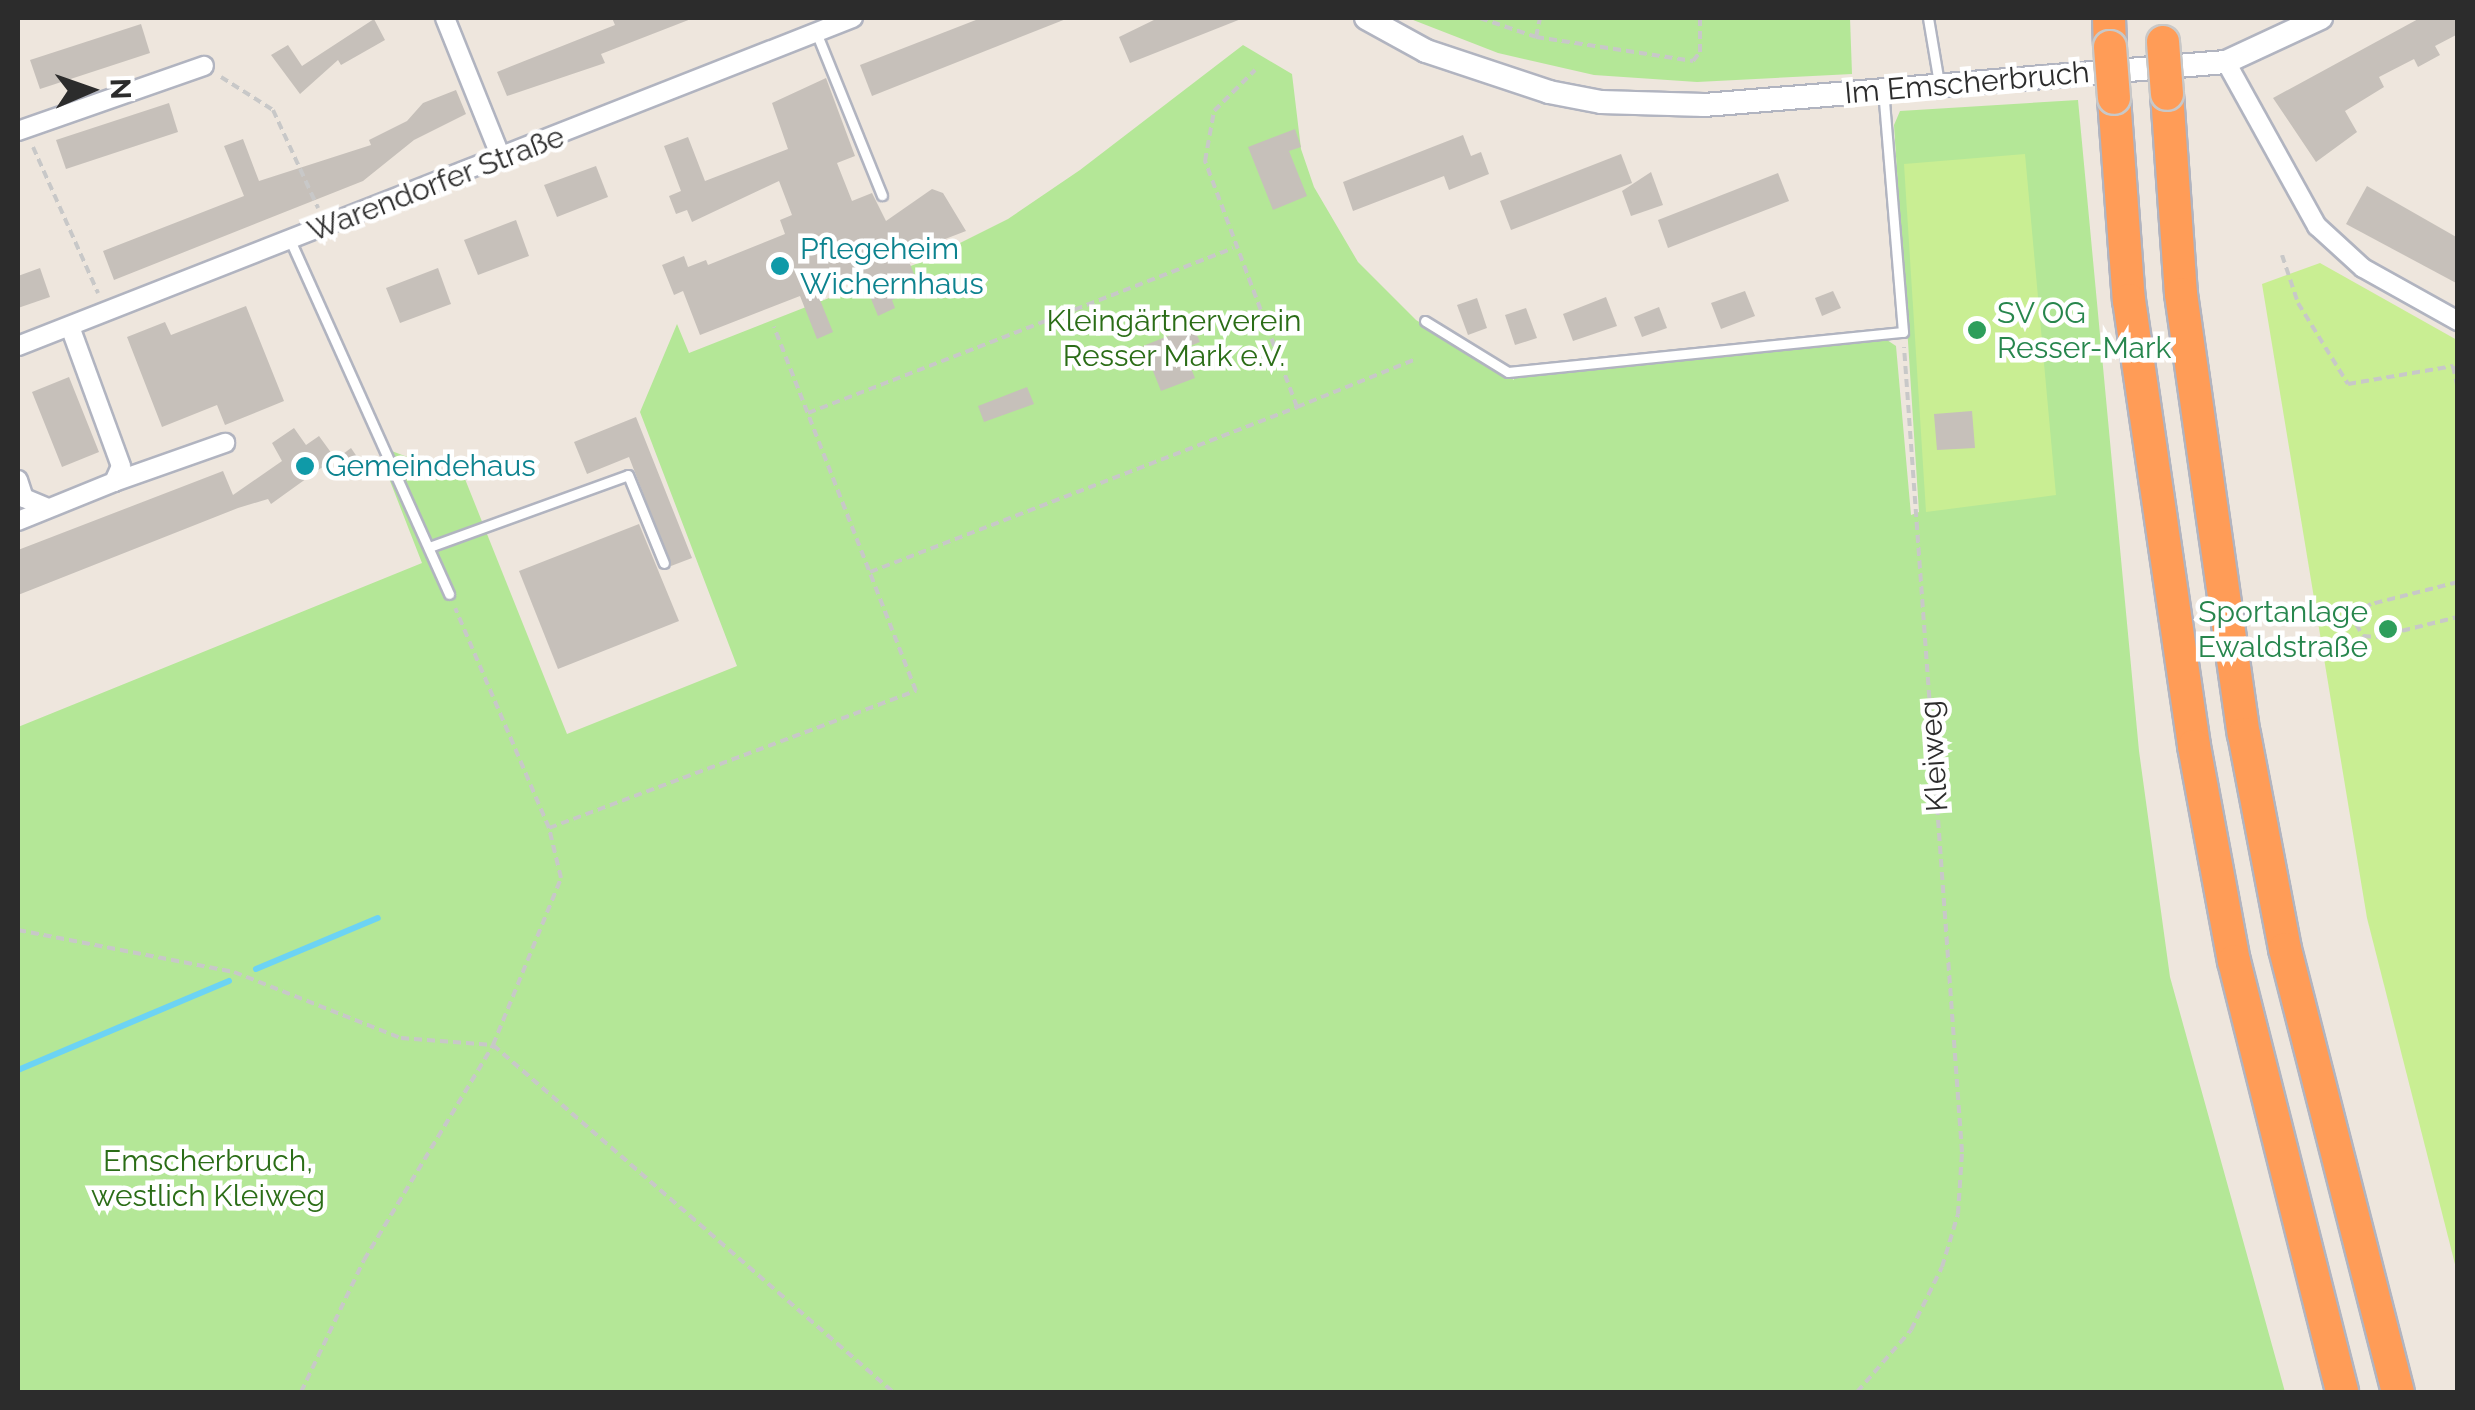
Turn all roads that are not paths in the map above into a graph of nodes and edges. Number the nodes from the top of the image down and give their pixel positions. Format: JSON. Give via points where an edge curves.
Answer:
{"nodes":[{"id":1,"x":444,"y":18,"type":"edge"},
{"id":2,"x":853,"y":18,"type":"edge"},
{"id":3,"x":1366,"y":18,"type":"edge"},
{"id":4,"x":1928,"y":18,"type":"edge"},
{"id":5,"x":2320,"y":18,"type":"edge"},
{"id":6,"x":2162,"y":30,"type":"edge"},
{"id":7,"x":816,"y":32,"type":"junction"},
{"id":8,"x":2110,"y":32,"type":"edge"},
{"id":9,"x":2226,"y":62,"type":"junction"},
{"id":10,"x":204,"y":66,"type":"road end"},
{"id":11,"x":1940,"y":86,"type":"junction"},
{"id":12,"x":1883,"y":90,"type":"junction"},
{"id":13,"x":22,"y":130,"type":"edge"},
{"id":14,"x":502,"y":160,"type":"junction"},
{"id":15,"x":882,"y":195,"type":"dead end"},
{"id":16,"x":290,"y":240,"type":"junction"},
{"id":17,"x":2458,"y":321,"type":"edge"},
{"id":18,"x":1425,"y":322,"type":"dead end"},
{"id":19,"x":70,"y":328,"type":"junction"},
{"id":20,"x":18,"y":346,"type":"edge"},
{"id":21,"x":225,"y":443,"type":"dead end"},
{"id":22,"x":18,"y":480,"type":"edge"},
{"id":23,"x":114,"y":482,"type":"junction"},
{"id":24,"x":48,"y":508,"type":"junction"},
{"id":25,"x":18,"y":521,"type":"edge"},
{"id":26,"x":432,"y":546,"type":"junction"},
{"id":27,"x":664,"y":563,"type":"dead end"},
{"id":28,"x":449,"y":594,"type":"road end"},
{"id":29,"x":2342,"y":1392,"type":"edge"},
{"id":30,"x":2398,"y":1392,"type":"edge"}],
"edges":[{"from":1,"to":14,"type":"street"},
{"from":2,"to":7,"type":"street","name":"Warendorfer Straße"},
{"from":3,"to":12,"type":"street","name":"Im Emscherbruch","via":[[1484,74],[1601,102],[1704,105]]},
{"from":4,"to":11,"type":"lane"},
{"from":5,"to":9,"type":"street"},
{"from":6,"to":30,"type":"highway","bridge":true,"via":[[2181,294],[2244,734],[2284,949]]},
{"from":7,"to":14,"type":"street","name":"Warendorfer Straße"},
{"from":7,"to":15,"type":"lane"},
{"from":8,"to":29,"type":"highway","bridge":true,"via":[[2134,337],[2194,746],[2234,961]]},
{"from":9,"to":11,"type":"street","name":"Im Emscherbruch"},
{"from":9,"to":17,"type":"street","via":[[2317,226],[2363,268]]},
{"from":10,"to":13,"type":"street"},
{"from":11,"to":12,"type":"street","name":"Im Emscherbruch"},
{"from":12,"to":18,"type":"lane","via":[[1903,332],[1508,372]]},
{"from":14,"to":16,"type":"street","name":"Warendorfer Straße"},
{"from":16,"to":19,"type":"street","name":"Warendorfer Straße"},
{"from":16,"to":26,"type":"lane"},
{"from":19,"to":20,"type":"street","name":"Warendorfer Straße"},
{"from":19,"to":23,"type":"street","via":[[118,446],[122,466]]},
{"from":21,"to":23,"type":"street"},
{"from":22,"to":24,"type":"street","via":[[24,498]]},
{"from":23,"to":24,"type":"street"},
{"from":24,"to":25,"type":"street"},
{"from":26,"to":27,"type":"lane","via":[[628,475]]},
{"from":26,"to":28,"type":"lane"}]}
